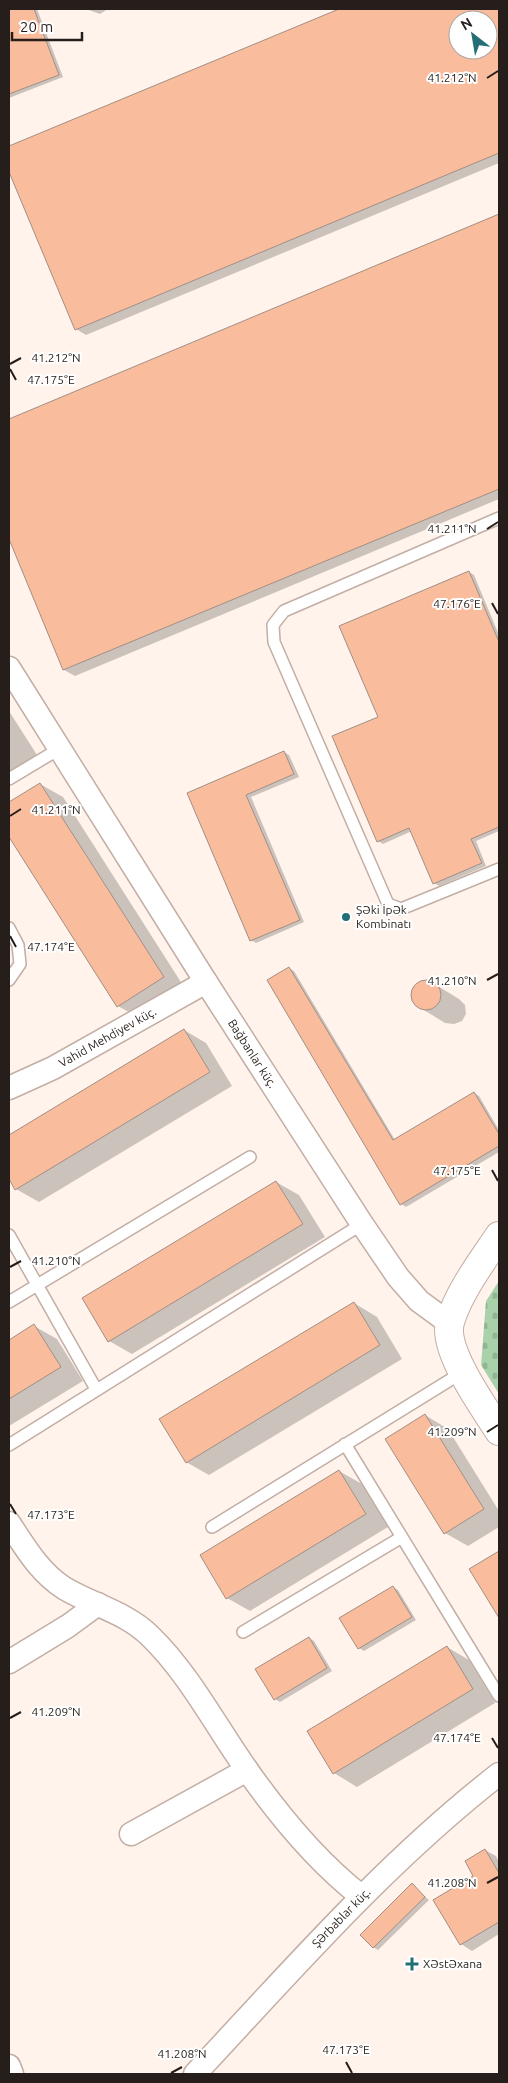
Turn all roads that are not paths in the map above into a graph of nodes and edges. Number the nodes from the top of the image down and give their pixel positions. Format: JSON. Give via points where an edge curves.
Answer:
{"nodes":[{"id":1,"x":499,"y":518,"type":"edge"},
{"id":2,"x":9,"y":668,"type":"edge"},
{"id":3,"x":59,"y":749,"type":"junction"},
{"id":4,"x":9,"y":780,"type":"edge"},
{"id":5,"x":499,"y":869,"type":"edge"},
{"id":6,"x":9,"y":928,"type":"edge"},
{"id":7,"x":9,"y":980,"type":"edge"},
{"id":8,"x":206,"y":982,"type":"junction"},
{"id":9,"x":9,"y":1088,"type":"edge"},
{"id":10,"x":250,"y":1157,"type":"dead end"},
{"id":11,"x":362,"y":1224,"type":"junction"},
{"id":12,"x":9,"y":1235,"type":"edge"},
{"id":13,"x":499,"y":1236,"type":"edge"},
{"id":14,"x":37,"y":1284,"type":"junction"},
{"id":15,"x":9,"y":1302,"type":"edge"},
{"id":16,"x":449,"y":1323,"type":"junction"},
{"id":17,"x":463,"y":1372,"type":"junction"},
{"id":18,"x":96,"y":1389,"type":"junction"},
{"id":19,"x":499,"y":1431,"type":"edge"},
{"id":20,"x":345,"y":1444,"type":"junction"},
{"id":21,"x":9,"y":1445,"type":"edge"},
{"id":22,"x":9,"y":1522,"type":"edge"},
{"id":23,"x":212,"y":1527,"type":"dead end"},
{"id":24,"x":402,"y":1537,"type":"junction"},
{"id":25,"x":98,"y":1604,"type":"junction"},
{"id":26,"x":244,"y":1632,"type":"dead end"},
{"id":27,"x":9,"y":1662,"type":"edge"},
{"id":28,"x":499,"y":1696,"type":"edge"},
{"id":29,"x":247,"y":1770,"type":"junction"},
{"id":30,"x":499,"y":1774,"type":"edge"},
{"id":31,"x":131,"y":1834,"type":"dead end"},
{"id":32,"x":361,"y":1896,"type":"junction"},
{"id":33,"x":9,"y":2066,"type":"edge"},
{"id":34,"x":12,"y":2074,"type":"edge"},
{"id":35,"x":195,"y":2074,"type":"edge"}],
"edges":[{"from":1,"to":5,"type":"lane","via":[[284,612],[273,624],[274,642],[388,904],[401,909]]},
{"from":2,"to":3,"type":"street","name":"Bağbanlar küç."},
{"from":3,"to":4,"type":"lane"},
{"from":3,"to":8,"type":"street","name":"Bağbanlar küç."},
{"from":6,"to":7,"type":"lane","via":[[18,945],[20,964]]},
{"from":8,"to":9,"type":"street","name":"Vahid Mehdiyev küç.","via":[[54,1068]]},
{"from":8,"to":11,"type":"street","name":"Bağbanlar küç."},
{"from":10,"to":14,"type":"lane"},
{"from":11,"to":16,"type":"street","name":"Bağbanlar küç.","via":[[398,1277],[419,1301]]},
{"from":11,"to":18,"type":"lane"},
{"from":12,"to":14,"type":"lane"},
{"from":13,"to":16,"type":"street","via":[[465,1290]]},
{"from":14,"to":15,"type":"lane"},
{"from":14,"to":18,"type":"lane"},
{"from":16,"to":17,"type":"street","via":[[452,1348]]},
{"from":17,"to":19,"type":"street"},
{"from":17,"to":20,"type":"lane"},
{"from":18,"to":21,"type":"lane"},
{"from":20,"to":23,"type":"lane"},
{"from":20,"to":24,"type":"lane"},
{"from":22,"to":25,"type":"street","via":[[36,1564],[64,1588]]},
{"from":24,"to":26,"type":"lane"},
{"from":24,"to":28,"type":"lane"},
{"from":25,"to":27,"type":"street"},
{"from":25,"to":29,"type":"street","via":[[149,1635],[196,1690]]},
{"from":29,"to":31,"type":"street"},
{"from":29,"to":32,"type":"street","via":[[309,1850]]},
{"from":30,"to":32,"type":"street","name":"Şərbablar küç.","via":[[406,1852]]},
{"from":32,"to":35,"type":"street","name":"Şərbablar küç."},
{"from":33,"to":34,"type":"street"}]}
